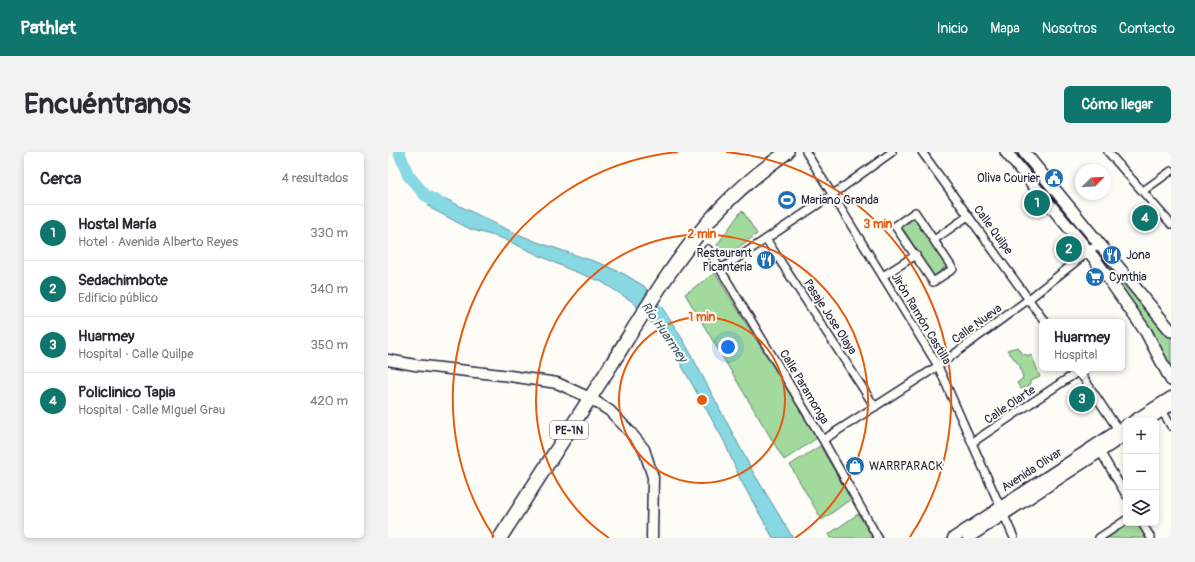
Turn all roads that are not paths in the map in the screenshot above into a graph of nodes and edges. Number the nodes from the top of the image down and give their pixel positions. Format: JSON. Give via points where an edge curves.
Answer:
{"nodes":[{"id":1,"x":787,"y":152,"type":"edge"},
{"id":2,"x":806,"y":152,"type":"edge"},
{"id":3,"x":892,"y":152,"type":"edge"},
{"id":4,"x":922,"y":152,"type":"edge"},
{"id":5,"x":1024,"y":152,"type":"edge"},
{"id":6,"x":1108,"y":152,"type":"edge"},
{"id":7,"x":1008,"y":153,"type":"edge"},
{"id":8,"x":1171,"y":171,"type":"edge"},
{"id":9,"x":1143,"y":191,"type":"junction"},
{"id":10,"x":832,"y":195,"type":"junction"},
{"id":11,"x":968,"y":216,"type":"junction"},
{"id":12,"x":1171,"y":224,"type":"edge"},
{"id":13,"x":766,"y":239,"type":"junction"},
{"id":14,"x":934,"y":240,"type":"junction"},
{"id":15,"x":1098,"y":244,"type":"junction"},
{"id":16,"x":708,"y":249,"type":"dead end"},
{"id":17,"x":1089,"y":252,"type":"junction"},
{"id":18,"x":916,"y":255,"type":"junction"},
{"id":19,"x":721,"y":269,"type":"junction"},
{"id":20,"x":883,"y":276,"type":"junction"},
{"id":21,"x":1029,"y":299,"type":"junction"},
{"id":22,"x":1043,"y":319,"type":"edge"},
{"id":23,"x":1171,"y":331,"type":"edge"},
{"id":24,"x":388,"y":360,"type":"edge"},
{"id":25,"x":938,"y":366,"type":"junction"},
{"id":26,"x":1077,"y":371,"type":"edge"},
{"id":27,"x":1079,"y":371,"type":"edge"},
{"id":28,"x":1171,"y":380,"type":"edge"},
{"id":29,"x":1171,"y":397,"type":"edge"},
{"id":30,"x":590,"y":398,"type":"junction"},
{"id":31,"x":875,"y":407,"type":"junction"},
{"id":32,"x":1164,"y":407,"type":"edge"},
{"id":33,"x":1140,"y":418,"type":"edge"},
{"id":34,"x":1151,"y":418,"type":"edge"},
{"id":35,"x":1171,"y":426,"type":"edge"},
{"id":36,"x":1123,"y":432,"type":"edge"},
{"id":37,"x":823,"y":440,"type":"junction"},
{"id":38,"x":972,"y":442,"type":"junction"},
{"id":39,"x":1101,"y":453,"type":"junction"},
{"id":40,"x":1123,"y":490,"type":"edge"},
{"id":41,"x":1003,"y":510,"type":"junction"},
{"id":42,"x":1123,"y":522,"type":"edge"},
{"id":43,"x":1144,"y":526,"type":"edge"},
{"id":44,"x":500,"y":538,"type":"edge"},
{"id":45,"x":652,"y":538,"type":"edge"},
{"id":46,"x":878,"y":538,"type":"edge"},
{"id":47,"x":953,"y":538,"type":"edge"},
{"id":48,"x":968,"y":538,"type":"edge"},
{"id":49,"x":1014,"y":538,"type":"edge"},
{"id":50,"x":1099,"y":538,"type":"edge"},
{"id":51,"x":1151,"y":538,"type":"edge"}],
"edges":[{"from":1,"to":30,"type":"highway","number":"PE-1N","via":[[721,208],[686,249]]},
{"from":2,"to":10,"type":"street","name":"Jirón Ramón Castilla"},
{"from":3,"to":10,"type":"street"},
{"from":4,"to":11,"type":"street","name":"Calle Quilpe"},
{"from":5,"to":15,"type":"main road"},
{"from":6,"to":9,"type":"street"},
{"from":7,"to":17,"type":"main road"},
{"from":8,"to":9,"type":"street"},
{"from":9,"to":12,"type":"street"},
{"from":10,"to":13,"type":"street"},
{"from":10,"to":20,"type":"street","name":"Jirón Ramón Castilla"},
{"from":11,"to":14,"type":"street"},
{"from":11,"to":21,"type":"street","name":"Calle Quilpe"},
{"from":13,"to":19,"type":"street"},
{"from":13,"to":31,"type":"street","name":"Pasaje Jose Olaya"},
{"from":14,"to":18,"type":"street","via":[[953,269],[933,282]]},
{"from":14,"to":18,"type":"street","via":[[914,212],[895,226]]},
{"from":15,"to":17,"type":"street","name":"Calle Nueva"},
{"from":15,"to":23,"type":"main road"},
{"from":16,"to":19,"type":"street","name":"Calle Paramonga"},
{"from":17,"to":21,"type":"street","name":"Calle Nueva"},
{"from":17,"to":28,"type":"main road","via":[[1146,332]]},
{"from":18,"to":20,"type":"street"},
{"from":19,"to":37,"type":"street","name":"Calle Paramonga"},
{"from":20,"to":25,"type":"street","name":"Jirón Ramón Castilla"},
{"from":21,"to":22,"type":"street","name":"Calle Quilpe"},
{"from":21,"to":25,"type":"street","name":"Calle Nueva"},
{"from":24,"to":30,"type":"street","via":[[557,383]]},
{"from":25,"to":31,"type":"street","name":"Calle Nueva"},
{"from":25,"to":38,"type":"street","name":"Jirón Ramón Castilla"},
{"from":26,"to":38,"type":"street","name":"Calle Olarte"},
{"from":27,"to":36,"type":"street"},
{"from":29,"to":32,"type":"street"},
{"from":30,"to":44,"type":"highway","number":"PE-1N"},
{"from":30,"to":45,"type":"street","via":[[610,411],[644,449],[653,477]]},
{"from":31,"to":37,"type":"street","name":"Calle Nueva"},
{"from":32,"to":33,"type":"street"},
{"from":32,"to":34,"type":"street"},
{"from":32,"to":35,"type":"street"},
{"from":36,"to":39,"type":"street","name":"Avenida Olivar"},
{"from":36,"to":41,"type":"street","name":"Avenida Olivar"},
{"from":37,"to":46,"type":"street","name":"Calle Paramonga"},
{"from":38,"to":41,"type":"street","name":"Jirón Ramón Castilla"},
{"from":39,"to":40,"type":"street"},
{"from":39,"to":41,"type":"street","name":"Avenida Olivar"},
{"from":41,"to":47,"type":"street","name":"Avenida Olivar"},
{"from":41,"to":48,"type":"street","name":"Avenida Olivar"},
{"from":41,"to":49,"type":"street","name":"Jirón Ramón Castilla"},
{"from":42,"to":50,"type":"street"},
{"from":43,"to":51,"type":"street"}]}
